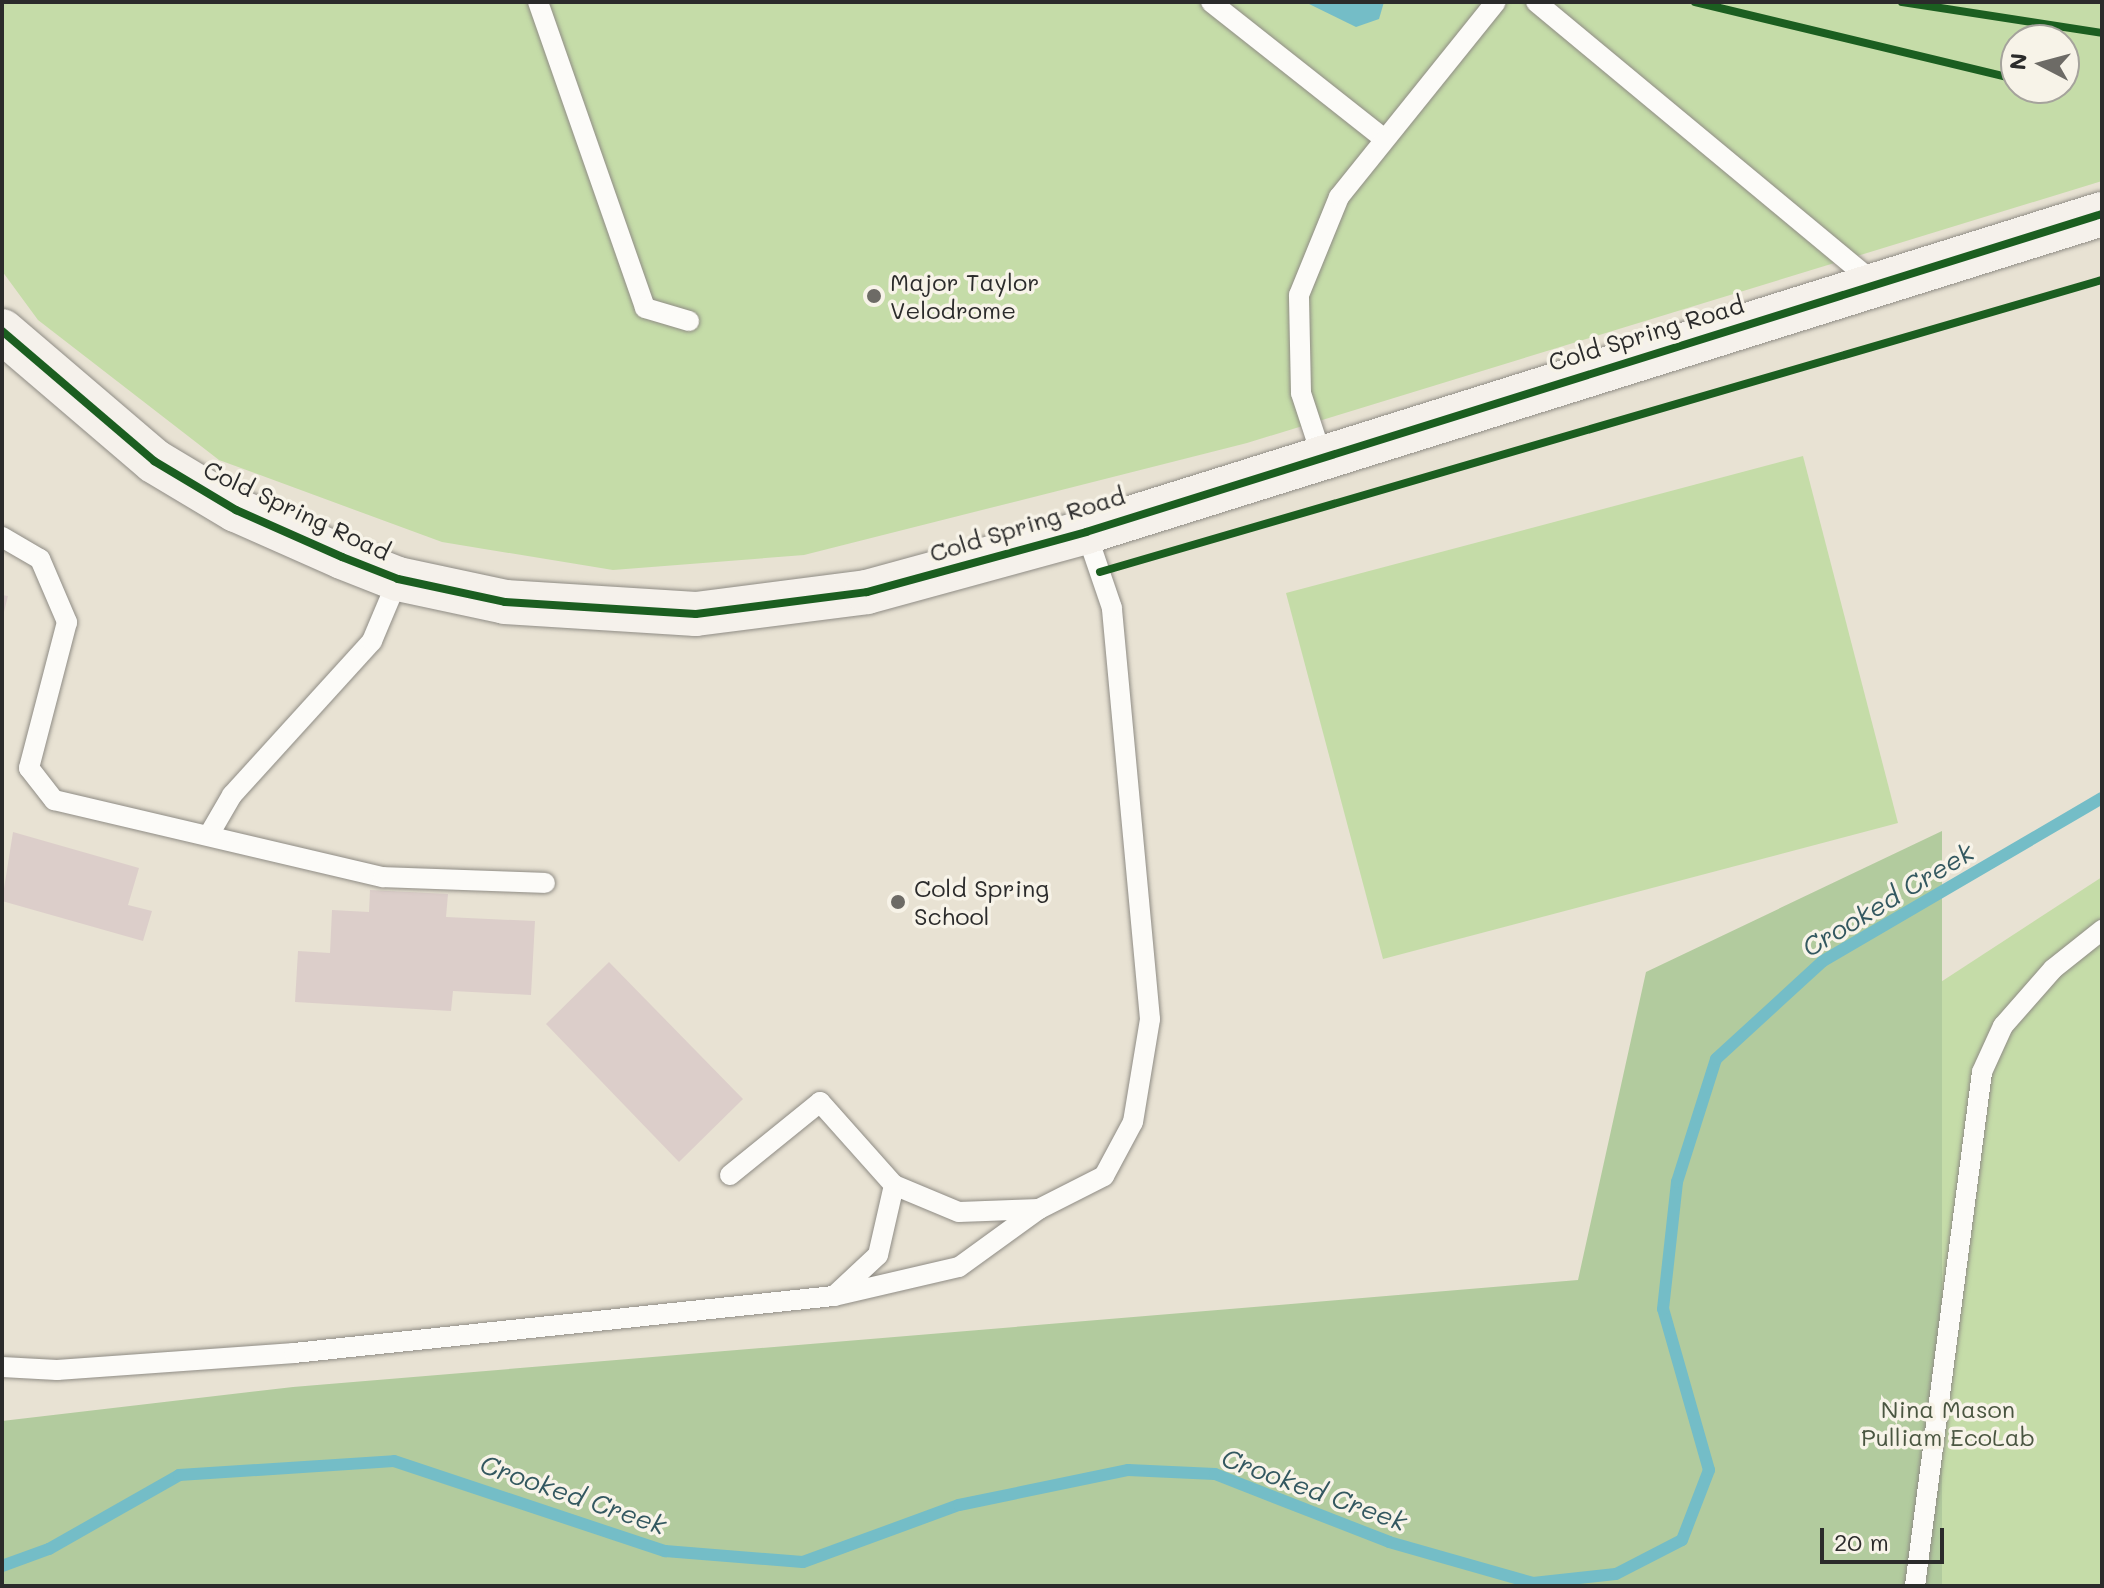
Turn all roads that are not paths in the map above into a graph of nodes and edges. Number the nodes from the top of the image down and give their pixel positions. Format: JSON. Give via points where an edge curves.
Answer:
{"nodes":[{"id":1,"x":538,"y":2,"type":"edge"},
{"id":2,"x":1211,"y":2,"type":"edge"},
{"id":3,"x":1496,"y":2,"type":"edge"},
{"id":4,"x":1536,"y":2,"type":"edge"},
{"id":5,"x":1382,"y":137,"type":"junction"},
{"id":6,"x":2102,"y":214,"type":"edge"},
{"id":7,"x":1876,"y":284,"type":"junction"},
{"id":8,"x":689,"y":321,"type":"dead end"},
{"id":9,"x":2,"y":331,"type":"edge"},
{"id":10,"x":1321,"y":454,"type":"junction"},
{"id":11,"x":1086,"y":532,"type":"junction"},
{"id":12,"x":2,"y":537,"type":"edge"},
{"id":13,"x":398,"y":579,"type":"junction"},
{"id":14,"x":210,"y":833,"type":"junction"},
{"id":15,"x":545,"y":883,"type":"dead end"},
{"id":16,"x":2102,"y":930,"type":"edge"},
{"id":17,"x":730,"y":1175,"type":"dead end"},
{"id":18,"x":894,"y":1185,"type":"junction"},
{"id":19,"x":1039,"y":1209,"type":"junction"},
{"id":20,"x":834,"y":1296,"type":"junction"},
{"id":21,"x":2,"y":1367,"type":"edge"},
{"id":22,"x":1915,"y":1586,"type":"edge"}],
"edges":[{"from":1,"to":8,"type":"lane","via":[[645,308]]},
{"from":2,"to":5,"type":"lane"},
{"from":3,"to":5,"type":"lane"},
{"from":4,"to":7,"type":"lane"},
{"from":5,"to":10,"type":"lane","via":[[1339,197],[1299,295],[1301,393]]},
{"from":6,"to":7,"type":"street","name":"Cold Spring Road"},
{"from":7,"to":10,"type":"street","name":"Cold Spring Road"},
{"from":9,"to":13,"type":"street","name":"Cold Spring Road","via":[[104,423],[186,482]]},
{"from":10,"to":11,"type":"street","name":"Cold Spring Road"},
{"from":11,"to":13,"type":"street","name":"Cold Spring Road","via":[[867,592],[696,614],[563,610]]},
{"from":11,"to":19,"type":"lane","via":[[1112,608],[1150,1019],[1133,1122],[1104,1176]]},
{"from":12,"to":14,"type":"lane","via":[[40,559],[67,622],[29,768],[54,800]]},
{"from":13,"to":14,"type":"lane","via":[[372,641],[232,795]]},
{"from":14,"to":15,"type":"lane","via":[[383,877]]},
{"from":16,"to":22,"type":"lane","via":[[2053,969],[2003,1026],[1982,1072]]},
{"from":17,"to":18,"type":"lane","via":[[820,1102]]},
{"from":18,"to":19,"type":"lane","via":[[959,1212]]},
{"from":18,"to":20,"type":"lane","via":[[878,1255]]},
{"from":19,"to":20,"type":"lane","via":[[959,1267]]},
{"from":20,"to":21,"type":"lane","via":[[294,1353],[57,1370]]}]}
